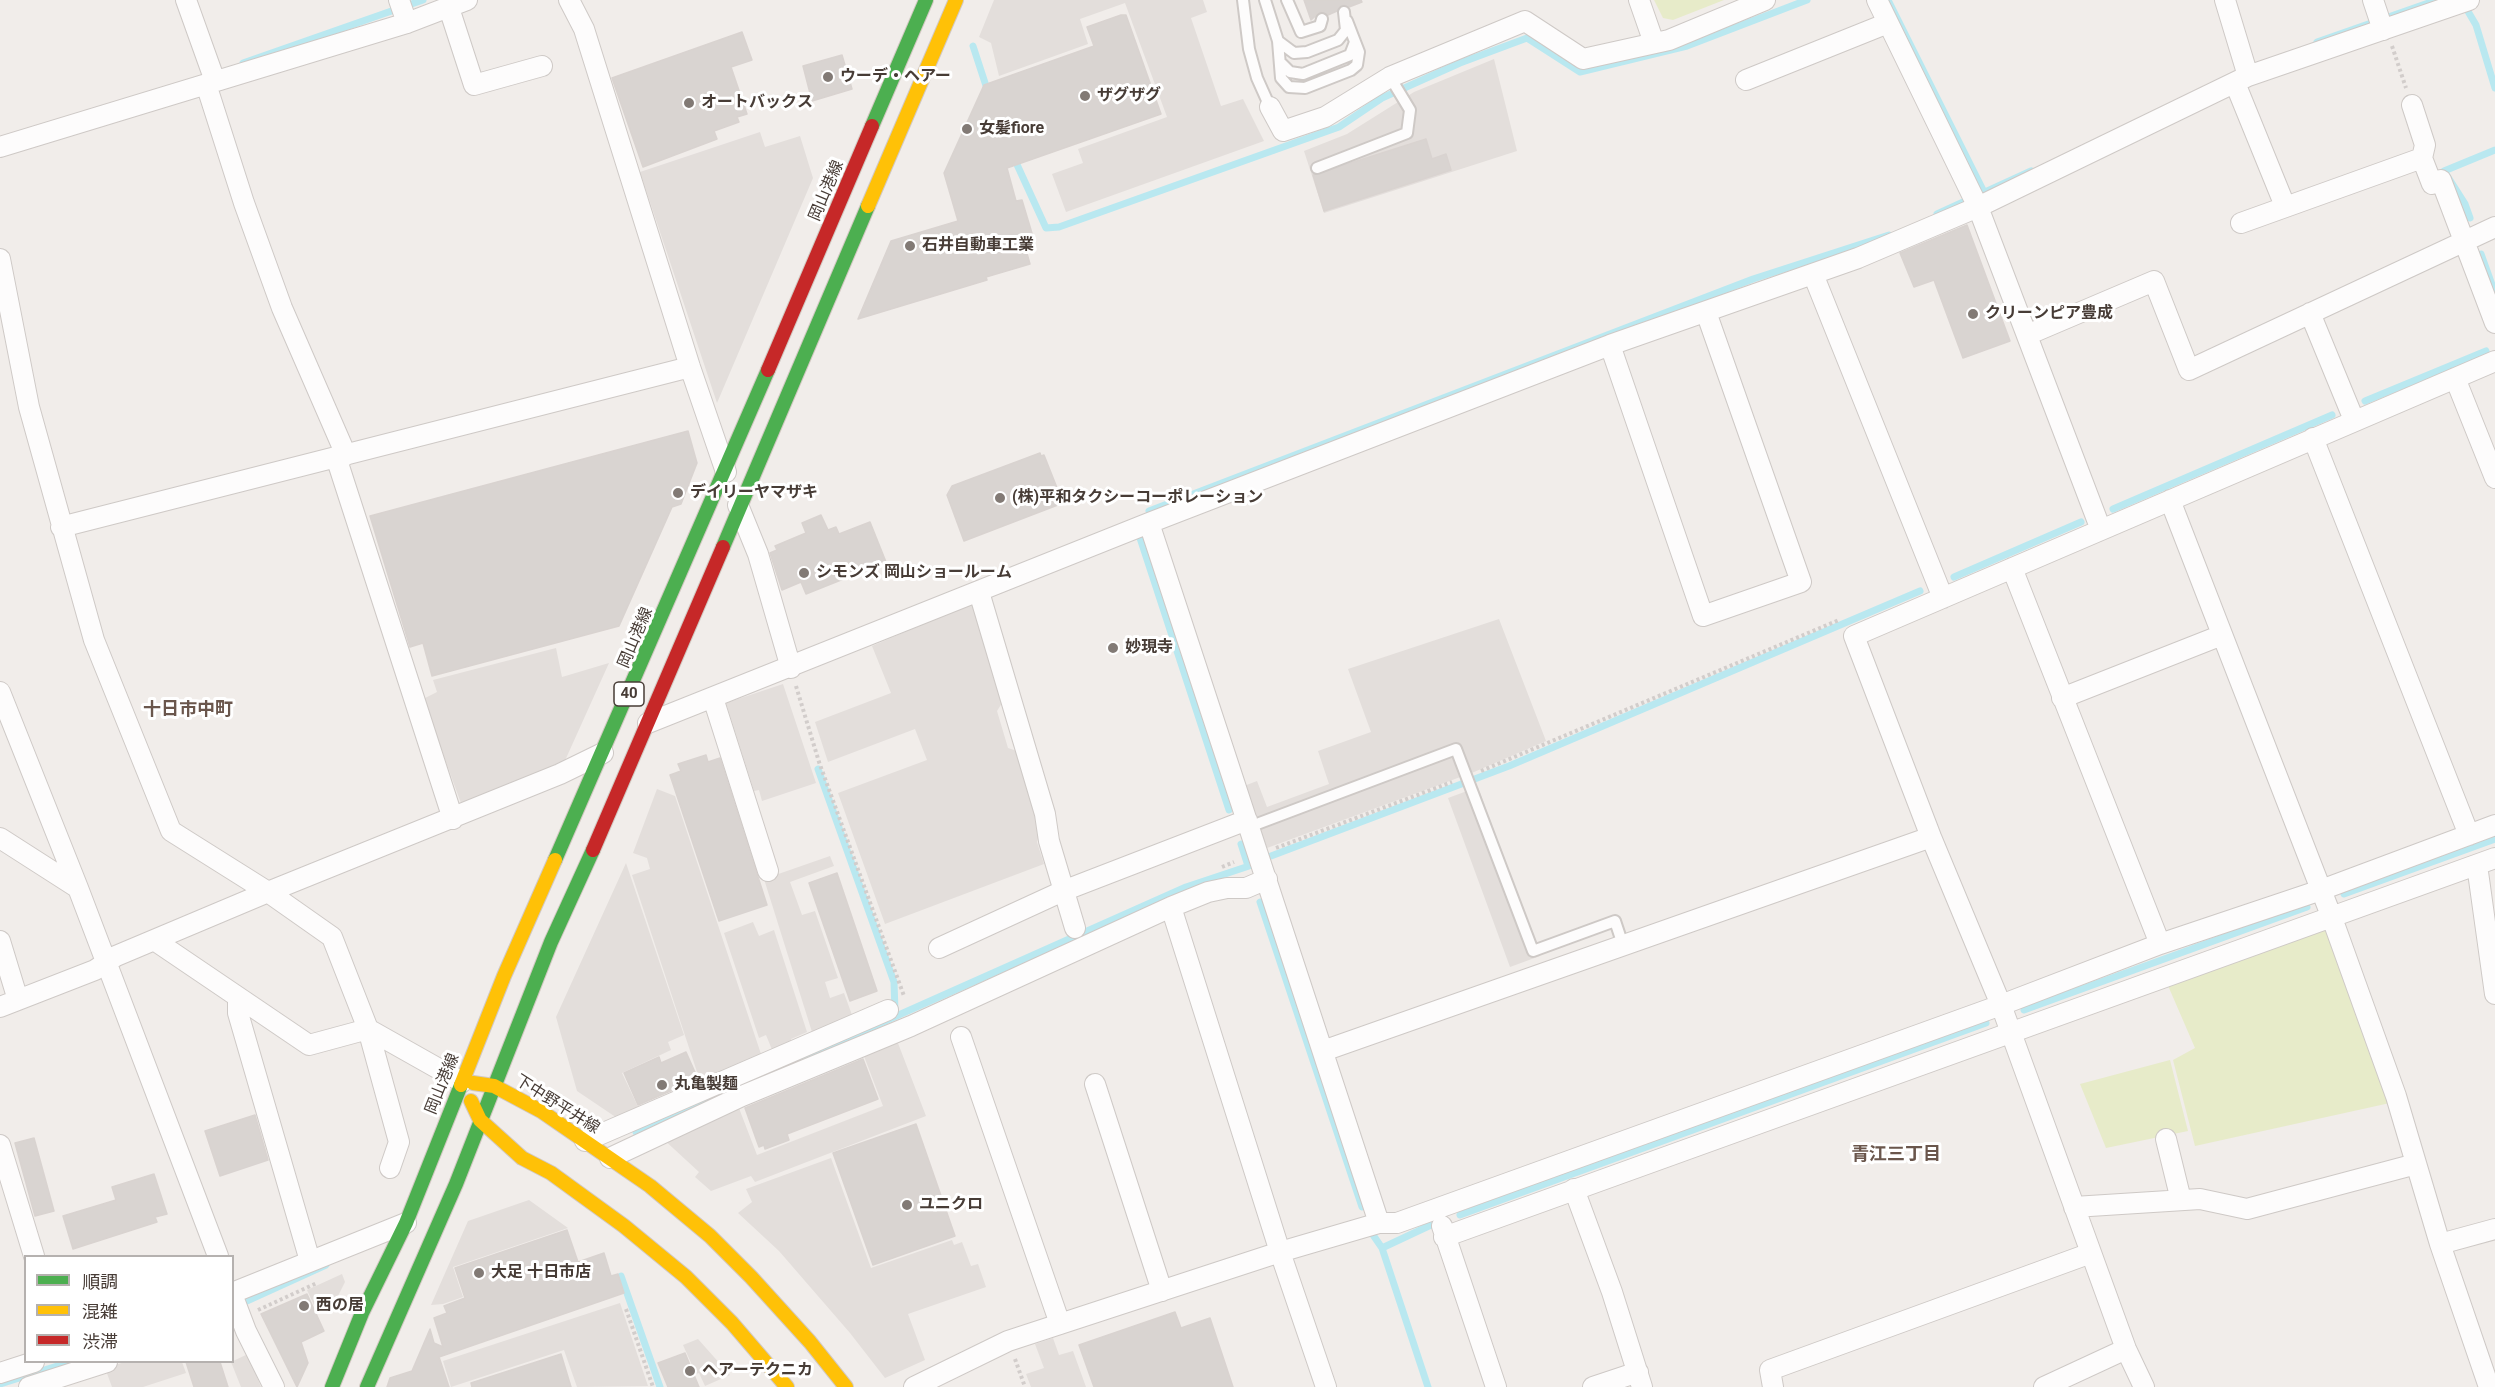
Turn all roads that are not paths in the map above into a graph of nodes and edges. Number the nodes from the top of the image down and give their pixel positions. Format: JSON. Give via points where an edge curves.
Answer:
{"nodes":[{"id":1,"x":186,"y":0,"type":"edge"},
{"id":2,"x":467,"y":0,"type":"edge"},
{"id":3,"x":569,"y":0,"type":"edge"},
{"id":4,"x":926,"y":0,"type":"edge"},
{"id":5,"x":957,"y":0,"type":"edge"},
{"id":6,"x":1243,"y":0,"type":"edge"},
{"id":7,"x":1265,"y":0,"type":"edge"},
{"id":8,"x":1287,"y":0,"type":"edge"},
{"id":9,"x":1639,"y":0,"type":"edge"},
{"id":10,"x":1765,"y":0,"type":"edge"},
{"id":11,"x":1877,"y":0,"type":"edge"},
{"id":12,"x":2225,"y":0,"type":"edge"},
{"id":13,"x":2469,"y":0,"type":"edge"},
{"id":14,"x":449,"y":8,"type":"junction"},
{"id":15,"x":403,"y":12,"type":"edge"},
{"id":16,"x":1322,"y":19,"type":"dead end"},
{"id":17,"x":2380,"y":20,"type":"edge"},
{"id":18,"x":1888,"y":23,"type":"junction"},
{"id":19,"x":1278,"y":41,"type":"junction"},
{"id":20,"x":1654,"y":43,"type":"junction"},
{"id":21,"x":542,"y":66,"type":"dead end"},
{"id":22,"x":2244,"y":74,"type":"junction"},
{"id":23,"x":212,"y":78,"type":"junction"},
{"id":24,"x":1392,"y":80,"type":"junction"},
{"id":25,"x":1746,"y":80,"type":"dead end"},
{"id":26,"x":2412,"y":105,"type":"road end"},
{"id":27,"x":1270,"y":107,"type":"joint"},
{"id":28,"x":0,"y":147,"type":"edge"},
{"id":29,"x":2422,"y":158,"type":"junction"},
{"id":30,"x":1317,"y":168,"type":"dead end"},
{"id":31,"x":1975,"y":200,"type":"junction"},
{"id":32,"x":2285,"y":206,"type":"junction"},
{"id":33,"x":2241,"y":222,"type":"dead end"},
{"id":34,"x":2495,"y":227,"type":"edge"},
{"id":35,"x":2464,"y":241,"type":"junction"},
{"id":36,"x":0,"y":259,"type":"edge"},
{"id":37,"x":1813,"y":274,"type":"junction"},
{"id":38,"x":1706,"y":312,"type":"junction"},
{"id":39,"x":2310,"y":313,"type":"junction"},
{"id":40,"x":2495,"y":323,"type":"edge"},
{"id":41,"x":2027,"y":335,"type":"junction"},
{"id":42,"x":1610,"y":345,"type":"junction"},
{"id":43,"x":2495,"y":361,"type":"edge"},
{"id":44,"x":690,"y":367,"type":"junction"},
{"id":45,"x":2455,"y":378,"type":"junction"},
{"id":46,"x":2354,"y":420,"type":"junction"},
{"id":47,"x":2313,"y":438,"type":"junction"},
{"id":48,"x":341,"y":456,"type":"junction"},
{"id":49,"x":725,"y":469,"type":"junction"},
{"id":50,"x":2495,"y":478,"type":"edge"},
{"id":51,"x":2170,"y":500,"type":"junction"},
{"id":52,"x":740,"y":511,"type":"junction"},
{"id":53,"x":1149,"y":523,"type":"junction"},
{"id":54,"x":61,"y":527,"type":"junction"},
{"id":55,"x":2101,"y":530,"type":"junction"},
{"id":56,"x":2012,"y":568,"type":"junction"},
{"id":57,"x":979,"y":592,"type":"junction"},
{"id":58,"x":1942,"y":598,"type":"junction"},
{"id":59,"x":2222,"y":635,"type":"junction"},
{"id":60,"x":791,"y":668,"type":"junction"},
{"id":61,"x":0,"y":692,"type":"edge"},
{"id":62,"x":713,"y":698,"type":"junction"},
{"id":63,"x":2062,"y":698,"type":"junction"},
{"id":64,"x":648,"y":723,"type":"junction"},
{"id":65,"x":603,"y":753,"type":"junction"},
{"id":66,"x":453,"y":819,"type":"junction"},
{"id":67,"x":1248,"y":823,"type":"junction"},
{"id":68,"x":2495,"y":825,"type":"edge"},
{"id":69,"x":2469,"y":835,"type":"junction"},
{"id":70,"x":1931,"y":837,"type":"junction"},
{"id":71,"x":0,"y":838,"type":"edge"},
{"id":72,"x":2486,"y":861,"type":"edge"},
{"id":73,"x":768,"y":871,"type":"dead end"},
{"id":74,"x":1267,"y":879,"type":"junction"},
{"id":75,"x":78,"y":888,"type":"junction"},
{"id":76,"x":2321,"y":890,"type":"junction"},
{"id":77,"x":1063,"y":891,"type":"junction"},
{"id":78,"x":268,"y":892,"type":"junction"},
{"id":79,"x":1171,"y":907,"type":"junction"},
{"id":80,"x":2332,"y":918,"type":"junction"},
{"id":81,"x":2490,"y":922,"type":"edge"},
{"id":82,"x":1075,"y":928,"type":"dead end"},
{"id":83,"x":153,"y":940,"type":"junction"},
{"id":84,"x":0,"y":941,"type":"edge"},
{"id":85,"x":2160,"y":944,"type":"junction"},
{"id":86,"x":1623,"y":945,"type":"junction"},
{"id":87,"x":939,"y":948,"type":"dead end"},
{"id":88,"x":106,"y":962,"type":"junction"},
{"id":89,"x":2495,"y":994,"type":"edge"},
{"id":90,"x":238,"y":997,"type":"junction"},
{"id":91,"x":9,"y":1004,"type":"edge"},
{"id":92,"x":2001,"y":1005,"type":"junction"},
{"id":93,"x":896,"y":1008,"type":"road end"},
{"id":94,"x":368,"y":1029,"type":"junction"},
{"id":95,"x":2010,"y":1031,"type":"junction"},
{"id":96,"x":961,"y":1037,"type":"dead end"},
{"id":97,"x":1323,"y":1051,"type":"junction"},
{"id":98,"x":462,"y":1082,"type":"junction"},
{"id":99,"x":1095,"y":1084,"type":"dead end"},
{"id":100,"x":494,"y":1086,"type":"junction"},
{"id":101,"x":480,"y":1120,"type":"junction"},
{"id":102,"x":2166,"y":1139,"type":"dead end"},
{"id":103,"x":585,"y":1141,"type":"junction"},
{"id":104,"x":0,"y":1145,"type":"edge"},
{"id":105,"x":610,"y":1158,"type":"junction"},
{"id":106,"x":2416,"y":1164,"type":"junction"},
{"id":107,"x":390,"y":1168,"type":"dead end"},
{"id":108,"x":1574,"y":1189,"type":"junction"},
{"id":109,"x":2181,"y":1200,"type":"junction"},
{"id":110,"x":2074,"y":1207,"type":"junction"},
{"id":111,"x":1439,"y":1208,"type":"junction"},
{"id":112,"x":1379,"y":1222,"type":"junction"},
{"id":113,"x":406,"y":1223,"type":"junction"},
{"id":114,"x":2495,"y":1229,"type":"edge"},
{"id":115,"x":1444,"y":1237,"type":"junction"},
{"id":116,"x":2440,"y":1244,"type":"junction"},
{"id":117,"x":1281,"y":1252,"type":"junction"},
{"id":118,"x":2091,"y":1252,"type":"junction"},
{"id":119,"x":33,"y":1255,"type":"edge"},
{"id":120,"x":217,"y":1255,"type":"edge"},
{"id":121,"x":310,"y":1261,"type":"junction"},
{"id":122,"x":1162,"y":1291,"type":"junction"},
{"id":123,"x":235,"y":1306,"type":"edge"},
{"id":124,"x":1060,"y":1324,"type":"junction"},
{"id":125,"x":2126,"y":1349,"type":"junction"},
{"id":126,"x":31,"y":1363,"type":"edge"},
{"id":127,"x":104,"y":1363,"type":"edge"},
{"id":128,"x":0,"y":1373,"type":"edge"},
{"id":129,"x":1640,"y":1379,"type":"edge"},
{"id":130,"x":29,"y":1387,"type":"edge"},
{"id":131,"x":274,"y":1387,"type":"edge"},
{"id":132,"x":332,"y":1387,"type":"edge"},
{"id":133,"x":367,"y":1387,"type":"edge"},
{"id":134,"x":787,"y":1387,"type":"edge"},
{"id":135,"x":846,"y":1387,"type":"edge"},
{"id":136,"x":914,"y":1387,"type":"edge"},
{"id":137,"x":1326,"y":1387,"type":"edge"},
{"id":138,"x":1496,"y":1387,"type":"edge"},
{"id":139,"x":1593,"y":1387,"type":"edge"},
{"id":140,"x":1773,"y":1387,"type":"edge"},
{"id":141,"x":2044,"y":1387,"type":"edge"},
{"id":142,"x":2144,"y":1387,"type":"edge"},
{"id":143,"x":2489,"y":1387,"type":"edge"}],
"edges":[{"from":1,"to":23,"type":"street"},
{"from":2,"to":14,"type":"street"},
{"from":3,"to":44,"type":"street","via":[[584,29]]},
{"from":4,"to":49,"type":"main road","name":"岡山港線","number":"40"},
{"from":5,"to":52,"type":"main road","number":"40"},
{"from":6,"to":27,"type":"lane","via":[[1249,49]]},
{"from":7,"to":19,"type":"lane"},
{"from":8,"to":16,"type":"lane","via":[[1301,32],[1320,26]]},
{"from":9,"to":20,"type":"street"},
{"from":10,"to":20,"type":"street"},
{"from":11,"to":18,"type":"street"},
{"from":12,"to":22,"type":"street"},
{"from":13,"to":17,"type":"street"},
{"from":14,"to":15,"type":"street"},
{"from":14,"to":21,"type":"street","via":[[474,85]]},
{"from":15,"to":23,"type":"street"},
{"from":17,"to":22,"type":"street"},
{"from":18,"to":25,"type":"street"},
{"from":18,"to":31,"type":"street"},
{"from":19,"to":19,"type":"lane","via":[[1280,74],[1293,89],[1354,68],[1360,57],[1346,16],[1346,30],[1338,40],[1307,52],[1294,53]]},
{"from":20,"to":24,"type":"street","via":[[1583,59],[1526,21]]},
{"from":22,"to":31,"type":"street"},
{"from":22,"to":32,"type":"street"},
{"from":23,"to":28,"type":"street"},
{"from":23,"to":48,"type":"street","via":[[244,203]]},
{"from":24,"to":27,"type":"street","via":[[1325,117],[1283,131]]},
{"from":24,"to":30,"type":"lane","via":[[1410,110],[1407,133]]},
{"from":26,"to":29,"type":"street","via":[[2425,145]]},
{"from":29,"to":32,"type":"street"},
{"from":29,"to":35,"type":"street","via":[[2432,184],[2441,180]]},
{"from":31,"to":37,"type":"street","via":[[1858,258]]},
{"from":31,"to":41,"type":"street"},
{"from":32,"to":33,"type":"street"},
{"from":34,"to":35,"type":"street"},
{"from":35,"to":39,"type":"street"},
{"from":35,"to":40,"type":"street"},
{"from":36,"to":54,"type":"street","via":[[29,407]]},
{"from":37,"to":38,"type":"street"},
{"from":37,"to":58,"type":"street"},
{"from":38,"to":42,"type":"street"},
{"from":38,"to":42,"type":"street","via":[[1801,582],[1703,616]]},
{"from":39,"to":41,"type":"street","via":[[2190,370],[2154,281]]},
{"from":39,"to":46,"type":"street"},
{"from":41,"to":55,"type":"street"},
{"from":42,"to":53,"type":"street"},
{"from":43,"to":45,"type":"street"},
{"from":44,"to":48,"type":"street"},
{"from":44,"to":49,"type":"street"},
{"from":45,"to":46,"type":"street"},
{"from":45,"to":50,"type":"street"},
{"from":46,"to":47,"type":"street"},
{"from":47,"to":51,"type":"street"},
{"from":47,"to":69,"type":"street"},
{"from":48,"to":54,"type":"street"},
{"from":48,"to":66,"type":"street"},
{"from":49,"to":52,"type":"street"},
{"from":49,"to":65,"type":"main road","name":"岡山港線","number":"40"},
{"from":51,"to":55,"type":"street"},
{"from":51,"to":59,"type":"street"},
{"from":52,"to":60,"type":"street","via":[[758,554]]},
{"from":52,"to":64,"type":"main road","number":"40"},
{"from":53,"to":57,"type":"street"},
{"from":53,"to":67,"type":"street"},
{"from":54,"to":78,"type":"street","via":[[94,640],[171,831]]},
{"from":55,"to":56,"type":"street"},
{"from":56,"to":58,"type":"street"},
{"from":56,"to":63,"type":"street"},
{"from":57,"to":60,"type":"street"},
{"from":57,"to":77,"type":"street","via":[[1045,814]]},
{"from":58,"to":70,"type":"street","via":[[1854,636]]},
{"from":59,"to":63,"type":"street"},
{"from":59,"to":76,"type":"street"},
{"from":60,"to":62,"type":"street"},
{"from":61,"to":75,"type":"street"},
{"from":62,"to":64,"type":"street"},
{"from":62,"to":73,"type":"street"},
{"from":63,"to":85,"type":"street"},
{"from":64,"to":100,"type":"main road","number":"40","via":[[551,942]]},
{"from":65,"to":66,"type":"street"},
{"from":65,"to":98,"type":"main road","name":"岡山港線","number":"40","via":[[504,976]]},
{"from":66,"to":78,"type":"street"},
{"from":67,"to":74,"type":"street"},
{"from":67,"to":77,"type":"street"},
{"from":67,"to":86,"type":"lane","via":[[1456,749],[1533,951],[1614,921]]},
{"from":68,"to":69,"type":"street"},
{"from":69,"to":76,"type":"street"},
{"from":70,"to":86,"type":"street"},
{"from":70,"to":92,"type":"street"},
{"from":71,"to":75,"type":"street"},
{"from":72,"to":80,"type":"street"},
{"from":72,"to":81,"type":"street"},
{"from":74,"to":79,"type":"street","via":[[1246,888],[1208,892]]},
{"from":74,"to":97,"type":"street"},
{"from":75,"to":88,"type":"street"},
{"from":76,"to":80,"type":"street"},
{"from":76,"to":85,"type":"street"},
{"from":77,"to":82,"type":"street"},
{"from":77,"to":87,"type":"street"},
{"from":78,"to":83,"type":"street"},
{"from":78,"to":94,"type":"street","via":[[332,938]]},
{"from":79,"to":105,"type":"street"},
{"from":79,"to":117,"type":"street"},
{"from":80,"to":95,"type":"street"},
{"from":80,"to":106,"type":"street","via":[[2396,1096]]},
{"from":81,"to":89,"type":"street"},
{"from":83,"to":88,"type":"street"},
{"from":83,"to":90,"type":"street"},
{"from":84,"to":91,"type":"street"},
{"from":85,"to":92,"type":"street"},
{"from":86,"to":97,"type":"street"},
{"from":88,"to":91,"type":"street"},
{"from":88,"to":120,"type":"street"},
{"from":90,"to":94,"type":"street","via":[[309,1045]]},
{"from":90,"to":121,"type":"street","via":[[238,1013]]},
{"from":92,"to":95,"type":"street"},
{"from":92,"to":111,"type":"street"},
{"from":93,"to":103,"type":"street"},
{"from":94,"to":98,"type":"street"},
{"from":94,"to":107,"type":"street","via":[[399,1142]]},
{"from":95,"to":108,"type":"street"},
{"from":95,"to":110,"type":"street"},
{"from":96,"to":124,"type":"street"},
{"from":97,"to":112,"type":"street"},
{"from":98,"to":100,"type":"main road","name":"下中野平井線"},
{"from":98,"to":101,"type":"main road"},
{"from":98,"to":113,"type":"main road","name":"岡山港線","number":"40"},
{"from":99,"to":122,"type":"street"},
{"from":100,"to":101,"type":"main road","number":"40"},
{"from":100,"to":103,"type":"main road","name":"下中野平井線"},
{"from":101,"to":133,"type":"main road","number":"40"},
{"from":101,"to":134,"type":"main road","via":[[522,1158],[550,1173],[624,1226],[686,1277]]},
{"from":102,"to":109,"type":"street"},
{"from":103,"to":105,"type":"main road","name":"下中野平井線"},
{"from":104,"to":119,"type":"street"},
{"from":105,"to":135,"type":"main road","name":"下中野平井線","via":[[650,1186],[726,1252],[810,1341]]},
{"from":106,"to":109,"type":"street","via":[[2247,1209],[2200,1199]]},
{"from":106,"to":116,"type":"street"},
{"from":108,"to":115,"type":"street"},
{"from":108,"to":129,"type":"street"},
{"from":109,"to":110,"type":"street"},
{"from":110,"to":118,"type":"street"},
{"from":111,"to":112,"type":"street","via":[[1397,1223]]},
{"from":111,"to":115,"type":"street"},
{"from":112,"to":117,"type":"street"},
{"from":113,"to":121,"type":"street"},
{"from":113,"to":132,"type":"main road","name":"岡山港線","number":"40","via":[[362,1313]]},
{"from":114,"to":116,"type":"street"},
{"from":115,"to":138,"type":"street"},
{"from":116,"to":143,"type":"street"},
{"from":117,"to":122,"type":"street"},
{"from":117,"to":137,"type":"street"},
{"from":118,"to":125,"type":"street"},
{"from":118,"to":140,"type":"street","via":[[1770,1370]]},
{"from":121,"to":123,"type":"street"},
{"from":122,"to":124,"type":"street"},
{"from":123,"to":131,"type":"street"},
{"from":124,"to":136,"type":"street","via":[[1008,1341]]},
{"from":125,"to":141,"type":"street"},
{"from":125,"to":142,"type":"street"},
{"from":126,"to":128,"type":"street"},
{"from":127,"to":130,"type":"street"},
{"from":129,"to":139,"type":"street"}]}
